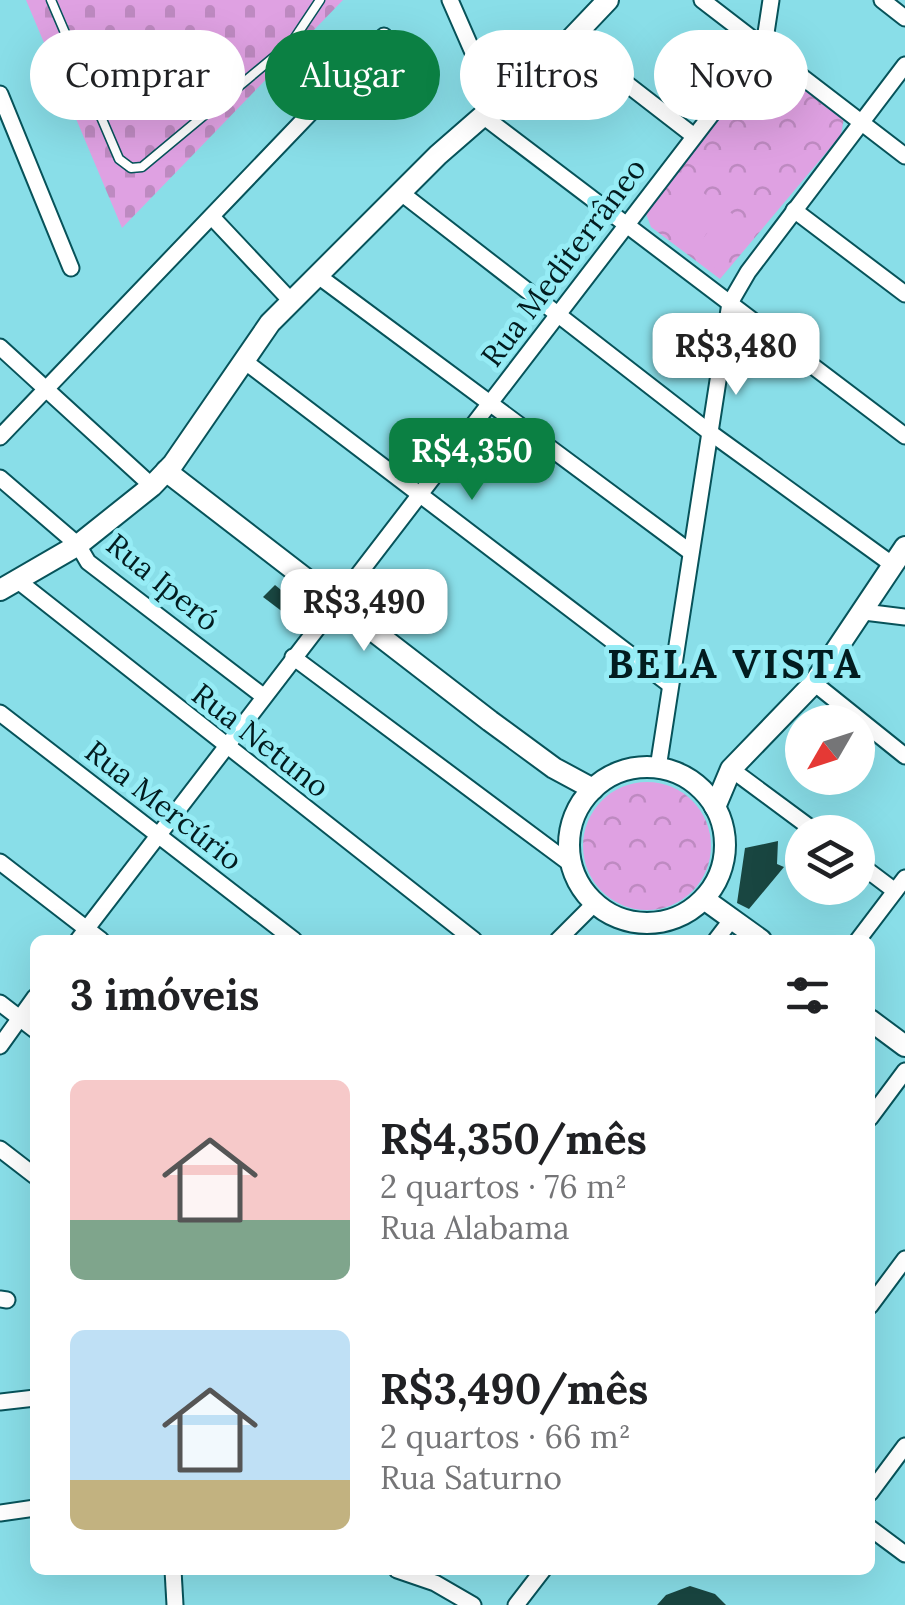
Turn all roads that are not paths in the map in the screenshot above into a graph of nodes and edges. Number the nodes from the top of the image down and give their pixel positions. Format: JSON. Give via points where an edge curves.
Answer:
{"nodes":[{"id":1,"x":51,"y":0,"type":"edge"},
{"id":2,"x":320,"y":0,"type":"edge"},
{"id":3,"x":450,"y":0,"type":"edge"},
{"id":4,"x":608,"y":0,"type":"edge"},
{"id":5,"x":702,"y":0,"type":"edge"},
{"id":6,"x":772,"y":0,"type":"edge"},
{"id":7,"x":882,"y":0,"type":"edge"},
{"id":8,"x":588,"y":10,"type":"edge"},
{"id":9,"x":905,"y":18,"type":"edge"},
{"id":10,"x":461,"y":30,"type":"edge"},
{"id":11,"x":742,"y":30,"type":"edge"},
{"id":12,"x":767,"y":30,"type":"edge"},
{"id":13,"x":905,"y":66,"type":"edge"},
{"id":14,"x":808,"y":80,"type":"edge"},
{"id":15,"x":634,"y":90,"type":"edge"},
{"id":16,"x":0,"y":94,"type":"edge"},
{"id":17,"x":304,"y":120,"type":"edge"},
{"id":18,"x":479,"y":120,"type":"edge"},
{"id":19,"x":502,"y":120,"type":"edge"},
{"id":20,"x":706,"y":120,"type":"edge"},
{"id":21,"x":861,"y":122,"type":"junction"},
{"id":22,"x":694,"y":136,"type":"junction"},
{"id":23,"x":905,"y":156,"type":"edge"},
{"id":24,"x":400,"y":192,"type":"junction"},
{"id":25,"x":794,"y":210,"type":"junction"},
{"id":26,"x":212,"y":217,"type":"junction"},
{"id":27,"x":626,"y":226,"type":"junction"},
{"id":28,"x":70,"y":268,"type":"dead end"},
{"id":29,"x":318,"y":274,"type":"junction"},
{"id":30,"x":905,"y":294,"type":"edge"},
{"id":31,"x":291,"y":301,"type":"junction"},
{"id":32,"x":730,"y":303,"type":"junction"},
{"id":33,"x":558,"y":316,"type":"junction"},
{"id":34,"x":0,"y":348,"type":"edge"},
{"id":35,"x":243,"y":360,"type":"junction"},
{"id":36,"x":44,"y":388,"type":"junction"},
{"id":37,"x":490,"y":405,"type":"junction"},
{"id":38,"x":708,"y":431,"type":"junction"},
{"id":39,"x":905,"y":436,"type":"edge"},
{"id":40,"x":0,"y":437,"type":"edge"},
{"id":41,"x":0,"y":478,"type":"edge"},
{"id":42,"x":159,"y":478,"type":"junction"},
{"id":43,"x":420,"y":491,"type":"junction"},
{"id":44,"x":78,"y":545,"type":"junction"},
{"id":45,"x":689,"y":551,"type":"junction"},
{"id":46,"x":899,"y":556,"type":"edge"},
{"id":47,"x":8,"y":585,"type":"edge"},
{"id":48,"x":336,"y":602,"type":"junction"},
{"id":49,"x":868,"y":606,"type":"junction"},
{"id":50,"x":900,"y":617,"type":"edge"},
{"id":51,"x":293,"y":657,"type":"junction"},
{"id":52,"x":814,"y":683,"type":"junction"},
{"id":53,"x":669,"y":684,"type":"junction"},
{"id":54,"x":263,"y":696,"type":"junction"},
{"id":55,"x":0,"y":713,"type":"edge"},
{"id":56,"x":224,"y":746,"type":"junction"},
{"id":57,"x":905,"y":756,"type":"edge"},
{"id":58,"x":658,"y":768,"type":"junction"},
{"id":59,"x":732,"y":769,"type":"junction"},
{"id":60,"x":690,"y":780,"type":"junction"},
{"id":61,"x":593,"y":789,"type":"junction"},
{"id":62,"x":715,"y":807,"type":"junction"},
{"id":63,"x":793,"y":815,"type":"edge"},
{"id":64,"x":159,"y":836,"type":"junction"},
{"id":65,"x":0,"y":862,"type":"edge"},
{"id":66,"x":572,"y":866,"type":"junction"},
{"id":67,"x":875,"y":872,"type":"edge"},
{"id":68,"x":900,"y":885,"type":"edge"},
{"id":69,"x":704,"y":899,"type":"junction"},
{"id":70,"x":595,"y":903,"type":"junction"},
{"id":71,"x":732,"y":920,"type":"junction"},
{"id":72,"x":82,"y":934,"type":"edge"},
{"id":73,"x":288,"y":935,"type":"edge"},
{"id":74,"x":468,"y":935,"type":"edge"},
{"id":75,"x":563,"y":935,"type":"edge"},
{"id":76,"x":720,"y":935,"type":"edge"},
{"id":77,"x":753,"y":935,"type":"edge"},
{"id":78,"x":862,"y":935,"type":"edge"},
{"id":79,"x":0,"y":1003,"type":"edge"},
{"id":80,"x":30,"y":1003,"type":"edge"},
{"id":81,"x":19,"y":1018,"type":"junction"},
{"id":82,"x":875,"y":1024,"type":"edge"},
{"id":83,"x":30,"y":1026,"type":"edge"},
{"id":84,"x":0,"y":1046,"type":"edge"},
{"id":85,"x":905,"y":1046,"type":"edge"},
{"id":86,"x":905,"y":1072,"type":"edge"},
{"id":87,"x":875,"y":1111,"type":"edge"},
{"id":88,"x":0,"y":1149,"type":"edge"},
{"id":89,"x":30,"y":1172,"type":"edge"},
{"id":90,"x":905,"y":1259,"type":"edge"},
{"id":91,"x":875,"y":1299,"type":"edge"},
{"id":92,"x":30,"y":1399,"type":"edge"},
{"id":93,"x":0,"y":1402,"type":"edge"},
{"id":94,"x":905,"y":1446,"type":"edge"},
{"id":95,"x":875,"y":1486,"type":"edge"},
{"id":96,"x":30,"y":1509,"type":"edge"},
{"id":97,"x":0,"y":1513,"type":"edge"},
{"id":98,"x":875,"y":1532,"type":"edge"},
{"id":99,"x":905,"y":1554,"type":"edge"},
{"id":100,"x":173,"y":1575,"type":"edge"},
{"id":101,"x":411,"y":1575,"type":"edge"},
{"id":102,"x":540,"y":1575,"type":"edge"},
{"id":103,"x":175,"y":1605,"type":"edge"},
{"id":104,"x":474,"y":1605,"type":"edge"},
{"id":105,"x":516,"y":1605,"type":"edge"}],
"edges":[{"from":1,"to":2,"type":"lane","via":[[119,159],[131,168],[142,167],[292,42]]},
{"from":3,"to":10,"type":"street"},
{"from":4,"to":8,"type":"street"},
{"from":5,"to":11,"type":"street"},
{"from":6,"to":12,"type":"street"},
{"from":7,"to":9,"type":"street"},
{"from":13,"to":21,"type":"street"},
{"from":14,"to":21,"type":"street"},
{"from":15,"to":22,"type":"street"},
{"from":16,"to":28,"type":"street"},
{"from":17,"to":26,"type":"street"},
{"from":18,"to":24,"type":"street"},
{"from":19,"to":27,"type":"street"},
{"from":20,"to":22,"type":"street","name":"Rua Mediterrâneo"},
{"from":21,"to":23,"type":"street"},
{"from":21,"to":25,"type":"street"},
{"from":22,"to":27,"type":"street","name":"Rua Mediterrâneo"},
{"from":24,"to":29,"type":"street"},
{"from":24,"to":33,"type":"street"},
{"from":25,"to":30,"type":"street"},
{"from":25,"to":32,"type":"street"},
{"from":26,"to":31,"type":"street"},
{"from":26,"to":36,"type":"street"},
{"from":27,"to":32,"type":"street"},
{"from":27,"to":33,"type":"street","name":"Rua Mediterrâneo"},
{"from":29,"to":31,"type":"street"},
{"from":29,"to":37,"type":"street"},
{"from":31,"to":35,"type":"street"},
{"from":32,"to":38,"type":"street"},
{"from":32,"to":39,"type":"street"},
{"from":33,"to":37,"type":"street","name":"Rua Mediterrâneo"},
{"from":33,"to":38,"type":"street"},
{"from":34,"to":36,"type":"street"},
{"from":35,"to":42,"type":"street"},
{"from":35,"to":43,"type":"street"},
{"from":36,"to":40,"type":"street"},
{"from":36,"to":42,"type":"street"},
{"from":37,"to":43,"type":"street","name":"Rua Mediterrâneo"},
{"from":37,"to":45,"type":"street"},
{"from":38,"to":45,"type":"street"},
{"from":38,"to":46,"type":"street"},
{"from":41,"to":44,"type":"street","name":"Rua Iperó"},
{"from":42,"to":44,"type":"street"},
{"from":42,"to":48,"type":"street"},
{"from":43,"to":48,"type":"street","name":"Rua Mediterrâneo"},
{"from":43,"to":53,"type":"street"},
{"from":44,"to":47,"type":"street"},
{"from":44,"to":54,"type":"street","name":"Rua Iperó","via":[[88,562]]},
{"from":45,"to":53,"type":"street"},
{"from":46,"to":49,"type":"street"},
{"from":47,"to":56,"type":"street","name":"Rua Netuno"},
{"from":48,"to":51,"type":"street","name":"Rua Mediterrâneo"},
{"from":48,"to":61,"type":"street","via":[[554,768]]},
{"from":49,"to":50,"type":"street"},
{"from":49,"to":52,"type":"street"},
{"from":51,"to":54,"type":"street","name":"Rua Mediterrâneo"},
{"from":51,"to":66,"type":"street"},
{"from":52,"to":57,"type":"street"},
{"from":52,"to":59,"type":"street"},
{"from":53,"to":58,"type":"street"},
{"from":54,"to":56,"type":"street","name":"Rua Mediterrâneo"},
{"from":55,"to":64,"type":"street","name":"Rua Mercúrio"},
{"from":56,"to":64,"type":"street","name":"Rua Mediterrâneo"},
{"from":56,"to":74,"type":"street","name":"Rua Netuno"},
{"from":58,"to":60,"type":"street"},
{"from":58,"to":61,"type":"street","via":[[623,771]]},
{"from":59,"to":60,"type":"street"},
{"from":59,"to":62,"type":"street"},
{"from":59,"to":63,"type":"street"},
{"from":60,"to":62,"type":"street"},
{"from":61,"to":66,"type":"street","via":[[571,830]]},
{"from":62,"to":69,"type":"street","via":[[725,854]]},
{"from":64,"to":72,"type":"street","name":"Rua Mediterrâneo"},
{"from":64,"to":73,"type":"street","name":"Rua Mercúrio"},
{"from":65,"to":72,"type":"street"},
{"from":66,"to":70,"type":"street"},
{"from":67,"to":68,"type":"street"},
{"from":68,"to":78,"type":"street"},
{"from":69,"to":70,"type":"street","via":[[672,920],[645,924]]},
{"from":69,"to":71,"type":"street"},
{"from":70,"to":75,"type":"street"},
{"from":71,"to":76,"type":"street"},
{"from":71,"to":77,"type":"street"},
{"from":79,"to":81,"type":"street"},
{"from":80,"to":81,"type":"street"},
{"from":81,"to":83,"type":"street"},
{"from":81,"to":84,"type":"street"},
{"from":82,"to":85,"type":"street"},
{"from":86,"to":87,"type":"street"},
{"from":88,"to":89,"type":"street"},
{"from":90,"to":91,"type":"street"},
{"from":92,"to":93,"type":"street"},
{"from":94,"to":95,"type":"street"},
{"from":96,"to":97,"type":"street"},
{"from":98,"to":99,"type":"street"},
{"from":100,"to":103,"type":"street"},
{"from":101,"to":104,"type":"street"},
{"from":102,"to":105,"type":"street"}]}
